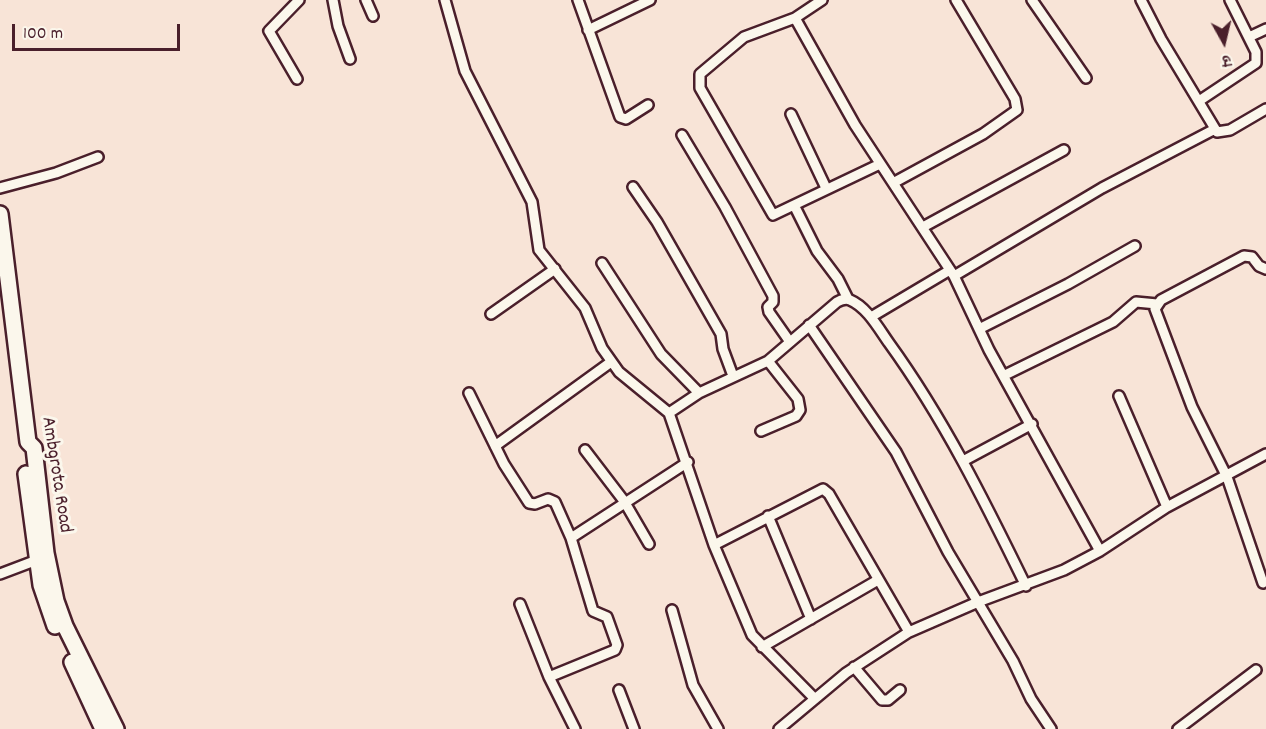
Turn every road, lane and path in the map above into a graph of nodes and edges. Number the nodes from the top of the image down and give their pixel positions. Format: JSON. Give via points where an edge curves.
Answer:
{"nodes":[{"id":1,"x":299,"y":0,"type":"edge"},
{"id":2,"x":333,"y":0,"type":"edge"},
{"id":3,"x":366,"y":0,"type":"edge"},
{"id":4,"x":445,"y":0,"type":"edge"},
{"id":5,"x":578,"y":0,"type":"edge"},
{"id":6,"x":650,"y":0,"type":"edge"},
{"id":7,"x":822,"y":0,"type":"edge"},
{"id":8,"x":956,"y":0,"type":"edge"},
{"id":9,"x":1032,"y":0,"type":"edge"},
{"id":10,"x":1141,"y":0,"type":"edge"},
{"id":11,"x":1230,"y":0,"type":"edge"},
{"id":12,"x":373,"y":16,"type":"dead end"},
{"id":13,"x":795,"y":18,"type":"junction"},
{"id":14,"x":1266,"y":29,"type":"edge"},
{"id":15,"x":588,"y":30,"type":"junction"},
{"id":16,"x":1250,"y":37,"type":"junction"},
{"id":17,"x":350,"y":59,"type":"dead end"},
{"id":18,"x":1086,"y":78,"type":"dead end"},
{"id":19,"x":297,"y":79,"type":"dead end"},
{"id":20,"x":1200,"y":101,"type":"junction"},
{"id":21,"x":648,"y":105,"type":"dead end"},
{"id":22,"x":1266,"y":109,"type":"edge"},
{"id":23,"x":791,"y":114,"type":"dead end"},
{"id":24,"x":1215,"y":129,"type":"junction"},
{"id":25,"x":682,"y":135,"type":"dead end"},
{"id":26,"x":1064,"y":150,"type":"dead end"},
{"id":27,"x":98,"y":157,"type":"dead end"},
{"id":28,"x":880,"y":164,"type":"junction"},
{"id":29,"x":892,"y":183,"type":"junction"},
{"id":30,"x":633,"y":187,"type":"dead end"},
{"id":31,"x":0,"y":188,"type":"edge"},
{"id":32,"x":826,"y":188,"type":"junction"},
{"id":33,"x":794,"y":205,"type":"junction"},
{"id":34,"x":0,"y":214,"type":"edge"},
{"id":35,"x":923,"y":227,"type":"junction"},
{"id":36,"x":1135,"y":246,"type":"dead end"},
{"id":37,"x":602,"y":263,"type":"dead end"},
{"id":38,"x":555,"y":269,"type":"junction"},
{"id":39,"x":1266,"y":269,"type":"edge"},
{"id":40,"x":952,"y":273,"type":"junction"},
{"id":41,"x":848,"y":299,"type":"junction"},
{"id":42,"x":1157,"y":304,"type":"junction"},
{"id":43,"x":491,"y":314,"type":"dead end"},
{"id":44,"x":871,"y":317,"type":"junction"},
{"id":45,"x":809,"y":325,"type":"junction"},
{"id":46,"x":979,"y":329,"type":"junction"},
{"id":47,"x":790,"y":342,"type":"junction"},
{"id":48,"x":768,"y":361,"type":"junction"},
{"id":49,"x":611,"y":362,"type":"junction"},
{"id":50,"x":1005,"y":375,"type":"junction"},
{"id":51,"x":733,"y":376,"type":"junction"},
{"id":52,"x":469,"y":393,"type":"dead end"},
{"id":53,"x":699,"y":393,"type":"junction"},
{"id":54,"x":1119,"y":396,"type":"dead end"},
{"id":55,"x":669,"y":413,"type":"junction"},
{"id":56,"x":1032,"y":424,"type":"junction"},
{"id":57,"x":761,"y":431,"type":"dead end"},
{"id":58,"x":28,"y":442,"type":"junction"},
{"id":59,"x":495,"y":446,"type":"junction"},
{"id":60,"x":585,"y":450,"type":"dead end"},
{"id":61,"x":1266,"y":454,"type":"edge"},
{"id":62,"x":963,"y":461,"type":"junction"},
{"id":63,"x":687,"y":462,"type":"junction"},
{"id":64,"x":1227,"y":477,"type":"junction"},
{"id":65,"x":624,"y":501,"type":"junction"},
{"id":66,"x":1167,"y":507,"type":"junction"},
{"id":67,"x":768,"y":516,"type":"junction"},
{"id":68,"x":571,"y":538,"type":"junction"},
{"id":69,"x":649,"y":544,"type":"dead end"},
{"id":70,"x":714,"y":544,"type":"junction"},
{"id":71,"x":1100,"y":551,"type":"junction"},
{"id":72,"x":37,"y":560,"type":"junction"},
{"id":73,"x":0,"y":574,"type":"edge"},
{"id":74,"x":878,"y":580,"type":"junction"},
{"id":75,"x":1263,"y":583,"type":"dead end"},
{"id":76,"x":1026,"y":586,"type":"junction"},
{"id":77,"x":978,"y":602,"type":"junction"},
{"id":78,"x":520,"y":604,"type":"dead end"},
{"id":79,"x":672,"y":610,"type":"dead end"},
{"id":80,"x":811,"y":619,"type":"junction"},
{"id":81,"x":909,"y":632,"type":"junction"},
{"id":82,"x":762,"y":647,"type":"junction"},
{"id":83,"x":854,"y":667,"type":"junction"},
{"id":84,"x":1256,"y":670,"type":"dead end"},
{"id":85,"x":549,"y":677,"type":"junction"},
{"id":86,"x":619,"y":690,"type":"dead end"},
{"id":87,"x":900,"y":690,"type":"dead end"},
{"id":88,"x":815,"y":699,"type":"junction"},
{"id":89,"x":103,"y":729,"type":"edge"},
{"id":90,"x":116,"y":729,"type":"edge"},
{"id":91,"x":575,"y":729,"type":"edge"},
{"id":92,"x":634,"y":729,"type":"edge"},
{"id":93,"x":718,"y":729,"type":"edge"},
{"id":94,"x":779,"y":729,"type":"edge"},
{"id":95,"x":1051,"y":729,"type":"edge"},
{"id":96,"x":1178,"y":729,"type":"edge"}],
"edges":[{"from":1,"to":19,"type":"street","via":[[269,31]]},
{"from":2,"to":17,"type":"street"},
{"from":3,"to":12,"type":"street"},
{"from":4,"to":38,"type":"street","via":[[465,71],[532,202],[539,250]]},
{"from":5,"to":15,"type":"street"},
{"from":6,"to":15,"type":"street"},
{"from":7,"to":13,"type":"street"},
{"from":8,"to":29,"type":"street","via":[[1004,79],[1017,110],[983,134]]},
{"from":9,"to":18,"type":"street"},
{"from":10,"to":20,"type":"street"},
{"from":11,"to":16,"type":"street"},
{"from":13,"to":28,"type":"street"},
{"from":13,"to":33,"type":"street","via":[[744,37],[698,78],[769,213],[778,214]]},
{"from":14,"to":16,"type":"street"},
{"from":15,"to":21,"type":"street","via":[[620,117],[626,119]]},
{"from":16,"to":20,"type":"street","via":[[1256,63]]},
{"from":20,"to":24,"type":"street"},
{"from":22,"to":24,"type":"street","via":[[1223,132]]},
{"from":23,"to":32,"type":"street"},
{"from":24,"to":40,"type":"street"},
{"from":25,"to":47,"type":"street","via":[[773,296],[769,312]]},
{"from":26,"to":35,"type":"street"},
{"from":27,"to":31,"type":"street"},
{"from":28,"to":29,"type":"street"},
{"from":28,"to":32,"type":"street"},
{"from":29,"to":35,"type":"street"},
{"from":30,"to":51,"type":"street","via":[[721,334]]},
{"from":32,"to":33,"type":"street"},
{"from":33,"to":41,"type":"street"},
{"from":34,"to":58,"type":"main road","name":"Ambgrota Road"},
{"from":35,"to":40,"type":"street"},
{"from":36,"to":46,"type":"street"},
{"from":37,"to":53,"type":"street","via":[[661,354]]},
{"from":38,"to":43,"type":"street"},
{"from":38,"to":49,"type":"street","via":[[585,308]]},
{"from":39,"to":42,"type":"street","via":[[1252,257],[1244,256]]},
{"from":40,"to":44,"type":"street"},
{"from":40,"to":46,"type":"street"},
{"from":41,"to":44,"type":"street"},
{"from":41,"to":45,"type":"street","via":[[837,302]]},
{"from":42,"to":50,"type":"street","via":[[1136,302],[1113,322]]},
{"from":42,"to":64,"type":"street","via":[[1156,315],[1176,370]]},
{"from":44,"to":62,"type":"street","via":[[928,400]]},
{"from":45,"to":47,"type":"street"},
{"from":45,"to":77,"type":"street","via":[[896,452]]},
{"from":46,"to":50,"type":"street"},
{"from":47,"to":48,"type":"street"},
{"from":48,"to":51,"type":"street"},
{"from":48,"to":57,"type":"street","via":[[798,399],[800,410],[796,416]]},
{"from":49,"to":55,"type":"street"},
{"from":49,"to":59,"type":"street"},
{"from":50,"to":56,"type":"street"},
{"from":51,"to":53,"type":"street"},
{"from":52,"to":59,"type":"street"},
{"from":53,"to":55,"type":"street"},
{"from":54,"to":66,"type":"street"},
{"from":55,"to":63,"type":"street"},
{"from":56,"to":62,"type":"street"},
{"from":56,"to":71,"type":"street"},
{"from":58,"to":72,"type":"main road","via":[[24,450]]},
{"from":58,"to":90,"type":"main road","name":"Ambgrota Road","via":[[34,448],[46,553],[56,601]]},
{"from":59,"to":68,"type":"street","via":[[529,503],[548,499],[555,502]]},
{"from":60,"to":65,"type":"street"},
{"from":61,"to":64,"type":"street"},
{"from":62,"to":76,"type":"street"},
{"from":63,"to":65,"type":"street"},
{"from":63,"to":70,"type":"street"},
{"from":64,"to":66,"type":"street"},
{"from":64,"to":75,"type":"street"},
{"from":65,"to":68,"type":"street"},
{"from":65,"to":69,"type":"street"},
{"from":66,"to":71,"type":"street"},
{"from":67,"to":70,"type":"street"},
{"from":67,"to":74,"type":"street","via":[[819,489],[826,490]]},
{"from":67,"to":80,"type":"street"},
{"from":68,"to":85,"type":"street","via":[[593,611],[607,617],[616,648]]},
{"from":70,"to":82,"type":"street","via":[[745,619]]},
{"from":71,"to":76,"type":"street"},
{"from":72,"to":73,"type":"street"},
{"from":72,"to":89,"type":"main road","via":[[46,605]]},
{"from":74,"to":80,"type":"street"},
{"from":74,"to":81,"type":"street"},
{"from":76,"to":77,"type":"street"},
{"from":77,"to":81,"type":"street"},
{"from":77,"to":95,"type":"street"},
{"from":78,"to":85,"type":"street"},
{"from":79,"to":93,"type":"street","via":[[693,685]]},
{"from":80,"to":82,"type":"street"},
{"from":81,"to":83,"type":"street"},
{"from":82,"to":88,"type":"street"},
{"from":83,"to":87,"type":"street","via":[[882,700]]},
{"from":83,"to":88,"type":"street"},
{"from":84,"to":96,"type":"street"},
{"from":85,"to":91,"type":"street"},
{"from":86,"to":92,"type":"street"},
{"from":88,"to":94,"type":"street"}]}
